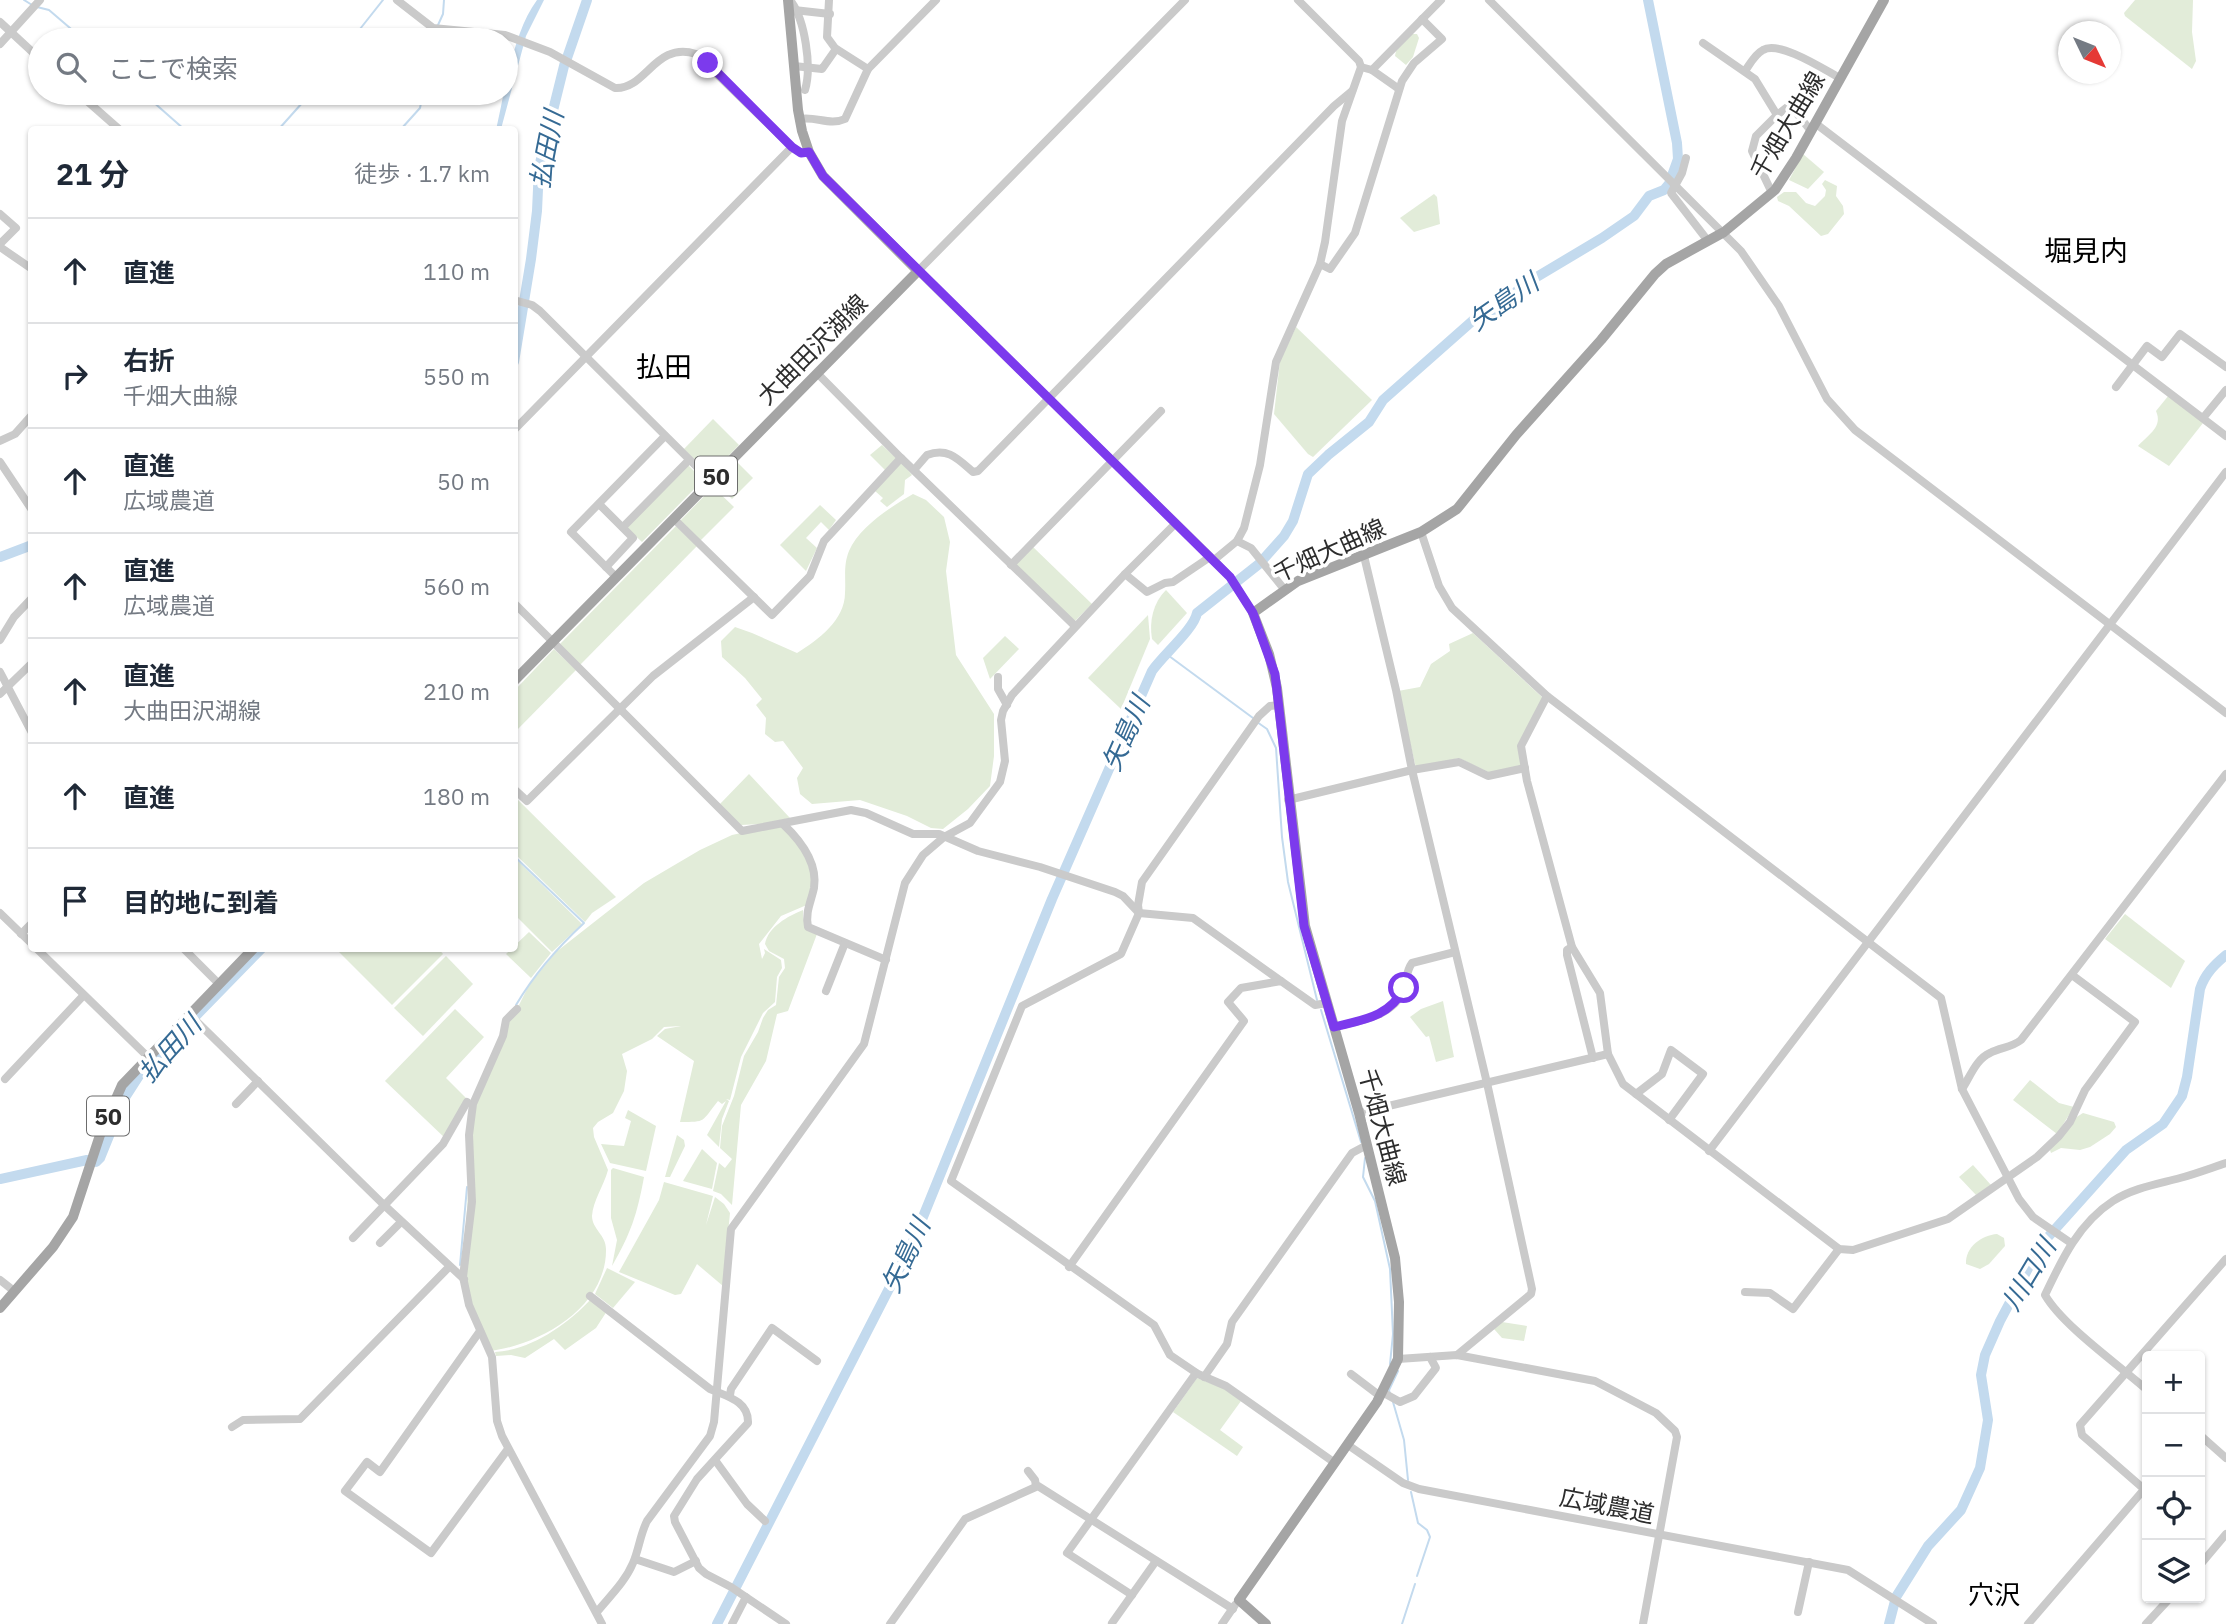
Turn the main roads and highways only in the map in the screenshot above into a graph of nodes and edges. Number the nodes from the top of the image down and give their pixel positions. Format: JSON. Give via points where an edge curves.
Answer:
{"nodes":[{"id":1,"x":1884,"y":0,"type":"edge"},
{"id":2,"x":791,"y":5,"type":"edge"},
{"id":3,"x":518,"y":677,"type":"edge"},
{"id":4,"x":250,"y":952,"type":"edge"},
{"id":5,"x":0,"y":1308,"type":"edge"},
{"id":6,"x":1266,"y":1624,"type":"edge"}],
"edges":[{"from":1,"to":6,"type":"main road","name":"千畑大曲線","via":[[1786,176],[1772,193],[1724,232],[1655,274],[1457,509],[1421,532],[1284,589],[1253,613],[1275,674],[1304,926],[1359,1113],[1395,1258],[1399,1302],[1398,1359],[1387,1396],[1236,1605]]},
{"from":2,"to":3,"type":"main road","name":"大曲田沢湖線","number":"50","via":[[800,119],[809,152],[823,176],[918,271]]},
{"from":4,"to":5,"type":"main road","number":"50","via":[[121,1085],[73,1217]]}]}
